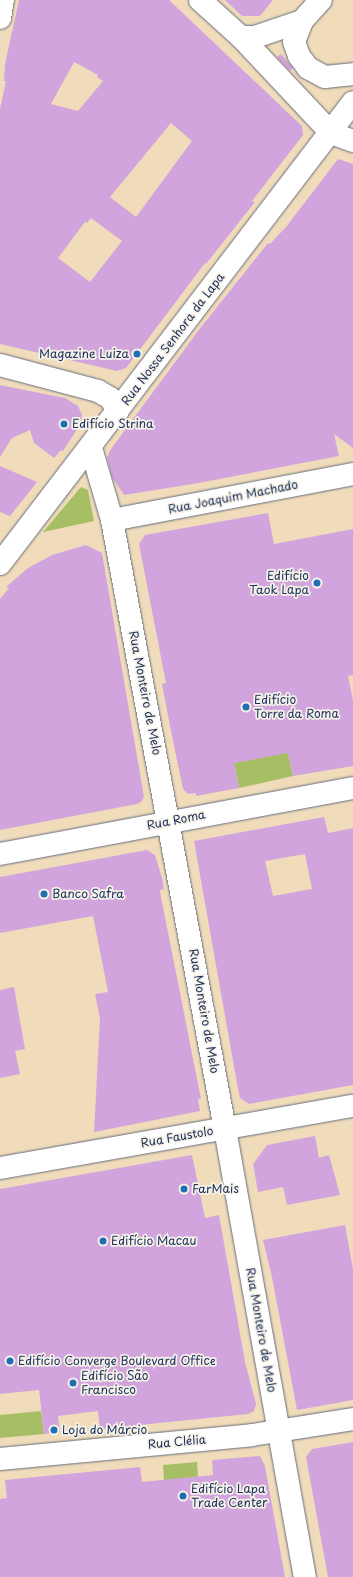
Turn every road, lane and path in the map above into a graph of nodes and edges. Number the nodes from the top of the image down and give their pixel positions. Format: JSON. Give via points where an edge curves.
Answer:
{"nodes":[{"id":1,"x":3,"y":0,"type":"edge"},
{"id":2,"x":200,"y":0,"type":"edge"},
{"id":3,"x":321,"y":0,"type":"edge"},
{"id":4,"x":0,"y":18,"type":"edge"},
{"id":5,"x":302,"y":21,"type":"junction"},
{"id":6,"x":242,"y":37,"type":"junction"},
{"id":7,"x":353,"y":74,"type":"edge"},
{"id":8,"x":353,"y":102,"type":"edge"},
{"id":9,"x":331,"y":133,"type":"junction"},
{"id":10,"x":353,"y":142,"type":"edge"},
{"id":11,"x":0,"y":365,"type":"edge"},
{"id":12,"x":118,"y":411,"type":"junction"},
{"id":13,"x":91,"y":448,"type":"junction"},
{"id":14,"x":353,"y":474,"type":"edge"},
{"id":15,"x":112,"y":520,"type":"junction"},
{"id":16,"x":0,"y":564,"type":"edge"},
{"id":17,"x":353,"y":788,"type":"edge"},
{"id":18,"x":169,"y":821,"type":"junction"},
{"id":19,"x":0,"y":854,"type":"edge"},
{"id":20,"x":353,"y":1106,"type":"edge"},
{"id":21,"x":225,"y":1129,"type":"junction"},
{"id":22,"x":0,"y":1168,"type":"edge"},
{"id":23,"x":353,"y":1419,"type":"edge"},
{"id":24,"x":278,"y":1432,"type":"junction"},
{"id":25,"x":0,"y":1459,"type":"edge"},
{"id":26,"x":304,"y":1577,"type":"edge"}],
"edges":[{"from":1,"to":4,"type":"street"},
{"from":2,"to":6,"type":"street"},
{"from":3,"to":5,"type":"street"},
{"from":5,"to":6,"type":"street","via":[[255,37]]},
{"from":5,"to":7,"type":"street","via":[[294,42],[308,68],[325,77]]},
{"from":6,"to":9,"type":"street"},
{"from":8,"to":9,"type":"street","name":"Rua Nossa Senhora da Lapa"},
{"from":9,"to":10,"type":"street"},
{"from":9,"to":12,"type":"street","name":"Rua Nossa Senhora da Lapa"},
{"from":11,"to":12,"type":"street","via":[[98,391],[110,398]]},
{"from":12,"to":13,"type":"street","name":"Rua Nossa Senhora da Lapa"},
{"from":13,"to":15,"type":"street","name":"Rua Monteiro de Melo"},
{"from":13,"to":16,"type":"street","name":"Rua Nossa Senhora da Lapa"},
{"from":14,"to":15,"type":"street","name":"Rua Joaquim Machado"},
{"from":15,"to":18,"type":"street","name":"Rua Monteiro de Melo"},
{"from":17,"to":18,"type":"street","name":"Rua Roma"},
{"from":18,"to":19,"type":"street","name":"Rua Roma"},
{"from":18,"to":21,"type":"street","name":"Rua Monteiro de Melo"},
{"from":20,"to":21,"type":"street","name":"Rua Faustolo"},
{"from":21,"to":22,"type":"street","name":"Rua Faustolo"},
{"from":21,"to":24,"type":"street","name":"Rua Monteiro de Melo"},
{"from":23,"to":24,"type":"street","name":"Rua Clélia"},
{"from":24,"to":25,"type":"street","name":"Rua Clélia"},
{"from":24,"to":26,"type":"street","name":"Rua Monteiro de Melo"}]}
